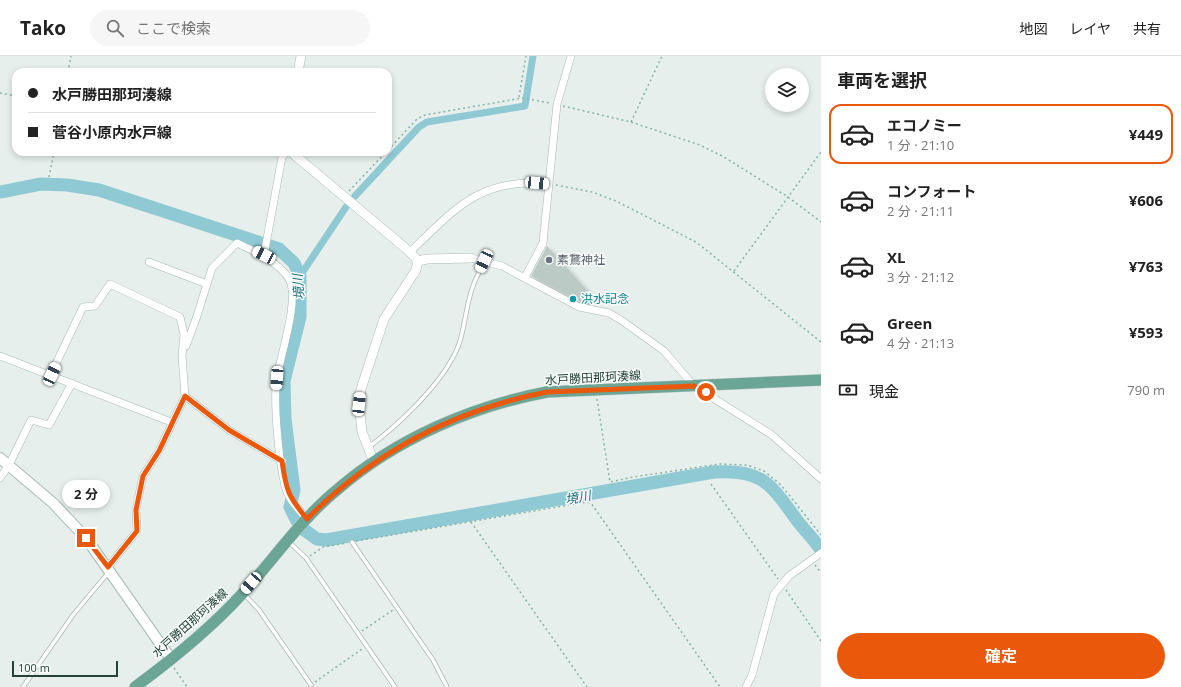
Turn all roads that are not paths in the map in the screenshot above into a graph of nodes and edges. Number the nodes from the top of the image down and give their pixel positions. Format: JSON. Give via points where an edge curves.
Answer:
{"nodes":[{"id":1,"x":301,"y":56,"type":"edge"},
{"id":2,"x":572,"y":56,"type":"edge"},
{"id":3,"x":299,"y":68,"type":"edge"},
{"id":4,"x":283,"y":156,"type":"edge"},
{"id":5,"x":296,"y":156,"type":"edge"},
{"id":6,"x":548,"y":184,"type":"junction"},
{"id":7,"x":264,"y":252,"type":"junction"},
{"id":8,"x":410,"y":252,"type":"junction"},
{"id":9,"x":471,"y":258,"type":"joint"},
{"id":10,"x":418,"y":261,"type":"junction"},
{"id":11,"x":484,"y":261,"type":"junction"},
{"id":12,"x":149,"y":262,"type":"dead end"},
{"id":13,"x":525,"y":277,"type":"junction"},
{"id":14,"x":207,"y":284,"type":"junction"},
{"id":15,"x":0,"y":356,"type":"edge"},
{"id":16,"x":182,"y":356,"type":"junction"},
{"id":17,"x":52,"y":374,"type":"junction"},
{"id":18,"x":821,"y":380,"type":"edge"},
{"id":19,"x":72,"y":383,"type":"junction"},
{"id":20,"x":694,"y":386,"type":"junction"},
{"id":21,"x":185,"y":396,"type":"junction"},
{"id":22,"x":171,"y":422,"type":"junction"},
{"id":23,"x":368,"y":448,"type":"junction"},
{"id":24,"x":0,"y":458,"type":"edge"},
{"id":25,"x":282,"y":461,"type":"junction"},
{"id":26,"x":374,"y":462,"type":"junction"},
{"id":27,"x":9,"y":464,"type":"junction"},
{"id":28,"x":0,"y":478,"type":"edge"},
{"id":29,"x":821,"y":479,"type":"edge"},
{"id":30,"x":307,"y":519,"type":"junction"},
{"id":31,"x":288,"y":541,"type":"junction"},
{"id":32,"x":352,"y":542,"type":"road end"},
{"id":33,"x":816,"y":557,"type":"edge"},
{"id":34,"x":109,"y":569,"type":"junction"},
{"id":35,"x":243,"y":593,"type":"junction"},
{"id":36,"x":171,"y":659,"type":"junction"},
{"id":37,"x":311,"y":685,"type":"road end"},
{"id":38,"x":23,"y":687,"type":"edge"},
{"id":39,"x":135,"y":687,"type":"edge"},
{"id":40,"x":395,"y":687,"type":"edge"},
{"id":41,"x":447,"y":687,"type":"edge"},
{"id":42,"x":746,"y":687,"type":"edge"}],
"edges":[{"from":1,"to":3,"type":"street"},
{"from":2,"to":6,"type":"street","via":[[557,104]]},
{"from":4,"to":7,"type":"street"},
{"from":5,"to":8,"type":"street"},
{"from":6,"to":8,"type":"street","via":[[526,182],[486,191],[469,199]]},
{"from":6,"to":13,"type":"street","via":[[543,243]]},
{"from":7,"to":14,"type":"street","via":[[237,243],[212,268]]},
{"from":7,"to":25,"type":"street","via":[[289,279],[292,288],[291,312],[276,394]]},
{"from":8,"to":10,"type":"street"},
{"from":9,"to":10,"type":"street"},
{"from":9,"to":11,"type":"street"},
{"from":10,"to":23,"type":"street","via":[[416,270],[384,318],[364,376],[359,404],[362,432]]},
{"from":11,"to":13,"type":"street"},
{"from":11,"to":23,"type":"lane","via":[[471,290],[463,332],[453,359],[434,385],[403,418]]},
{"from":12,"to":14,"type":"street"},
{"from":13,"to":20,"type":"street","via":[[579,306],[609,313],[621,320],[664,351]]},
{"from":14,"to":16,"type":"street"},
{"from":15,"to":17,"type":"street"},
{"from":16,"to":17,"type":"street","via":[[184,334],[180,316],[110,284],[95,306],[83,307]]},
{"from":16,"to":21,"type":"street"},
{"from":17,"to":19,"type":"street"},
{"from":18,"to":20,"type":"main road","name":"水戸勝田那珂湊線"},
{"from":19,"to":22,"type":"street"},
{"from":19,"to":27,"type":"street","via":[[49,425],[31,420]]},
{"from":20,"to":26,"type":"main road","name":"水戸勝田那珂湊線","via":[[597,389],[526,396],[489,407],[409,440]]},
{"from":20,"to":29,"type":"street","via":[[772,434]]},
{"from":21,"to":22,"type":"street"},
{"from":21,"to":25,"type":"street","via":[[229,430]]},
{"from":22,"to":34,"type":"street","via":[[162,445],[143,476],[136,510],[137,531]]},
{"from":23,"to":26,"type":"street"},
{"from":24,"to":27,"type":"main road"},
{"from":25,"to":30,"type":"street","via":[[286,490]]},
{"from":26,"to":30,"type":"main road","name":"水戸勝田那珂湊線","via":[[338,488]]},
{"from":27,"to":28,"type":"street"},
{"from":27,"to":34,"type":"main road","via":[[68,518]]},
{"from":30,"to":31,"type":"main road","name":"水戸勝田那珂湊線"},
{"from":31,"to":35,"type":"main road","name":"水戸勝田那珂湊線"},
{"from":31,"to":40,"type":"lane","via":[[306,558]]},
{"from":32,"to":41,"type":"lane","via":[[433,660]]},
{"from":33,"to":42,"type":"street","via":[[781,583],[770,605],[752,675]]},
{"from":34,"to":36,"type":"main road"},
{"from":34,"to":38,"type":"lane"},
{"from":35,"to":36,"type":"main road","name":"水戸勝田那珂湊線","via":[[212,625]]},
{"from":35,"to":37,"type":"lane","via":[[259,610]]},
{"from":36,"to":39,"type":"main road","name":"水戸勝田那珂湊線"}]}
